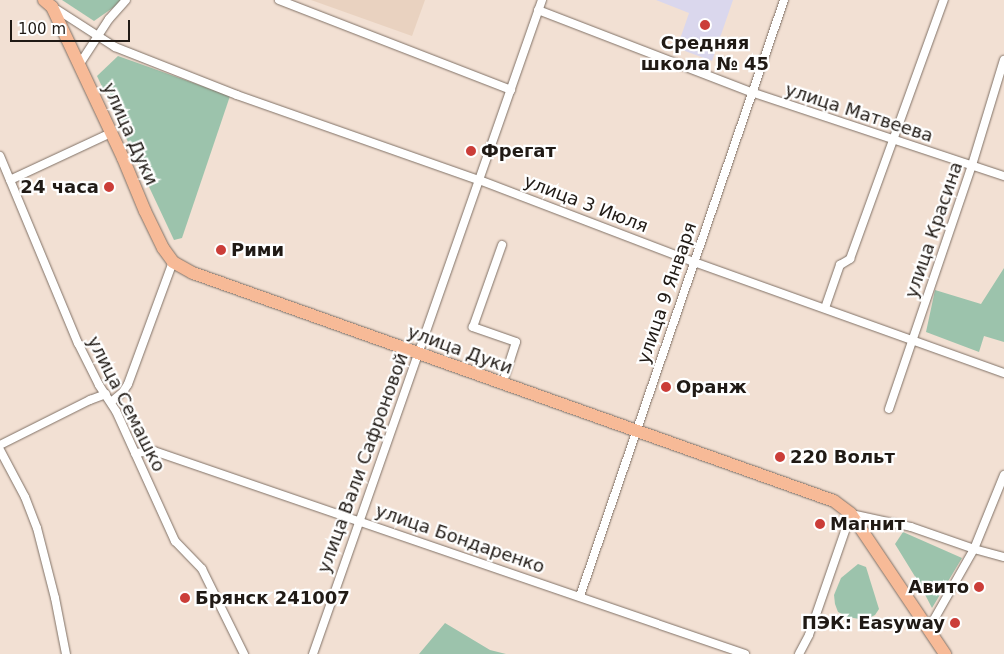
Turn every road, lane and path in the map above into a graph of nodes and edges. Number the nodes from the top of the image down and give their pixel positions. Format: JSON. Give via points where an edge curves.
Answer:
{"nodes":[{"id":1,"x":126,"y":0,"type":"edge"},
{"id":2,"x":279,"y":0,"type":"edge"},
{"id":3,"x":542,"y":0,"type":"edge"},
{"id":4,"x":784,"y":0,"type":"edge"},
{"id":5,"x":944,"y":0,"type":"edge"},
{"id":6,"x":48,"y":3,"type":"edge"},
{"id":7,"x":538,"y":10,"type":"junction"},
{"id":8,"x":98,"y":36,"type":"junction"},
{"id":9,"x":1004,"y":60,"type":"edge"},
{"id":10,"x":79,"y":65,"type":"junction"},
{"id":11,"x":511,"y":90,"type":"junction"},
{"id":12,"x":751,"y":92,"type":"junction"},
{"id":13,"x":111,"y":133,"type":"junction"},
{"id":14,"x":892,"y":140,"type":"junction"},
{"id":15,"x":0,"y":156,"type":"edge"},
{"id":16,"x":972,"y":165,"type":"junction"},
{"id":17,"x":1004,"y":176,"type":"edge"},
{"id":18,"x":10,"y":180,"type":"junction"},
{"id":19,"x":479,"y":180,"type":"junction"},
{"id":20,"x":502,"y":245,"type":"dead end"},
{"id":21,"x":173,"y":262,"type":"junction"},
{"id":22,"x":694,"y":262,"type":"junction"},
{"id":23,"x":825,"y":308,"type":"junction"},
{"id":24,"x":912,"y":340,"type":"junction"},
{"id":25,"x":418,"y":354,"type":"junction"},
{"id":26,"x":1004,"y":373,"type":"edge"},
{"id":27,"x":502,"y":384,"type":"junction"},
{"id":28,"x":106,"y":394,"type":"junction"},
{"id":29,"x":111,"y":402,"type":"junction"},
{"id":30,"x":889,"y":410,"type":"dead end"},
{"id":31,"x":635,"y":432,"type":"junction"},
{"id":32,"x":0,"y":444,"type":"edge"},
{"id":33,"x":0,"y":450,"type":"edge"},
{"id":34,"x":136,"y":453,"type":"junction"},
{"id":35,"x":1004,"y":475,"type":"edge"},
{"id":36,"x":851,"y":514,"type":"junction"},
{"id":37,"x":358,"y":520,"type":"junction"},
{"id":38,"x":974,"y":550,"type":"junction"},
{"id":39,"x":1004,"y":557,"type":"edge"},
{"id":40,"x":580,"y":596,"type":"junction"},
{"id":41,"x":928,"y":630,"type":"junction"},
{"id":42,"x":66,"y":654,"type":"edge"},
{"id":43,"x":244,"y":654,"type":"edge"},
{"id":44,"x":313,"y":654,"type":"edge"},
{"id":45,"x":745,"y":654,"type":"edge"},
{"id":46,"x":799,"y":654,"type":"edge"},
{"id":47,"x":945,"y":654,"type":"edge"}],
"edges":[{"from":1,"to":8,"type":"street"},
{"from":2,"to":11,"type":"street"},
{"from":3,"to":7,"type":"street","name":"улица Вали Сафроновой"},
{"from":4,"to":12,"type":"street","name":"улица 9 Января"},
{"from":5,"to":14,"type":"street"},
{"from":6,"to":8,"type":"street","name":"улица 3 Июля"},
{"from":6,"to":10,"type":"main road","name":"улица Дуки"},
{"from":7,"to":11,"type":"street","name":"улица Вали Сафроновой"},
{"from":7,"to":12,"type":"street","name":"улица Матвеева"},
{"from":8,"to":10,"type":"street"},
{"from":8,"to":19,"type":"street","name":"улица 3 Июля","via":[[116,47],[237,95]]},
{"from":9,"to":16,"type":"street","name":"улица Красина"},
{"from":10,"to":13,"type":"main road","name":"улица Дуки"},
{"from":11,"to":19,"type":"street","name":"улица Вали Сафроновой"},
{"from":12,"to":14,"type":"street","name":"улица Матвеева"},
{"from":12,"to":22,"type":"street","name":"улица 9 Января"},
{"from":13,"to":18,"type":"street"},
{"from":13,"to":21,"type":"main road","name":"улица Дуки","via":[[159,240]]},
{"from":14,"to":16,"type":"street","name":"улица Матвеева"},
{"from":14,"to":23,"type":"street","via":[[850,260],[840,265]]},
{"from":15,"to":18,"type":"street","name":"улица Семашко"},
{"from":16,"to":17,"type":"street","name":"улица Матвеева"},
{"from":16,"to":24,"type":"street","name":"улица Красина"},
{"from":18,"to":28,"type":"street","name":"улица Семашко","via":[[78,343]]},
{"from":19,"to":22,"type":"street","name":"улица 3 Июля"},
{"from":19,"to":25,"type":"street","name":"улица Вали Сафроновой"},
{"from":20,"to":27,"type":"street","via":[[473,327],[516,342]]},
{"from":21,"to":25,"type":"main road","name":"улица Дуки","via":[[193,273]]},
{"from":21,"to":29,"type":"street","via":[[128,384]]},
{"from":22,"to":23,"type":"street","name":"улица 3 Июля"},
{"from":22,"to":31,"type":"street","name":"улица 9 Января"},
{"from":23,"to":24,"type":"street","name":"улица 3 Июля"},
{"from":24,"to":26,"type":"street","name":"улица 3 Июля"},
{"from":24,"to":30,"type":"street","name":"улица Красина"},
{"from":25,"to":27,"type":"main road","name":"улица Дуки"},
{"from":25,"to":37,"type":"street","name":"улица Вали Сафроновой"},
{"from":27,"to":31,"type":"main road","name":"улица Дуки"},
{"from":28,"to":29,"type":"street","name":"улица Семашко"},
{"from":28,"to":32,"type":"street"},
{"from":29,"to":34,"type":"street","name":"улица Семашко"},
{"from":31,"to":36,"type":"main road","name":"улица Дуки","via":[[834,501]]},
{"from":31,"to":40,"type":"street","name":"улица 9 Января"},
{"from":33,"to":42,"type":"street","via":[[37,528]]},
{"from":34,"to":37,"type":"street","name":"улица Бондаренко","via":[[154,451]]},
{"from":34,"to":43,"type":"street","name":"улица Семашко","via":[[175,541],[202,569]]},
{"from":35,"to":38,"type":"street"},
{"from":36,"to":38,"type":"street","via":[[911,527]]},
{"from":36,"to":41,"type":"main road","name":"улица Дуки"},
{"from":36,"to":46,"type":"street","via":[[809,635]]},
{"from":37,"to":40,"type":"street","name":"улица Бондаренко"},
{"from":37,"to":44,"type":"street","name":"улица Вали Сафроновой"},
{"from":38,"to":39,"type":"street"},
{"from":38,"to":41,"type":"street"},
{"from":40,"to":45,"type":"street","name":"улица Бондаренко"},
{"from":41,"to":47,"type":"main road","name":"улица Дуки"}]}
